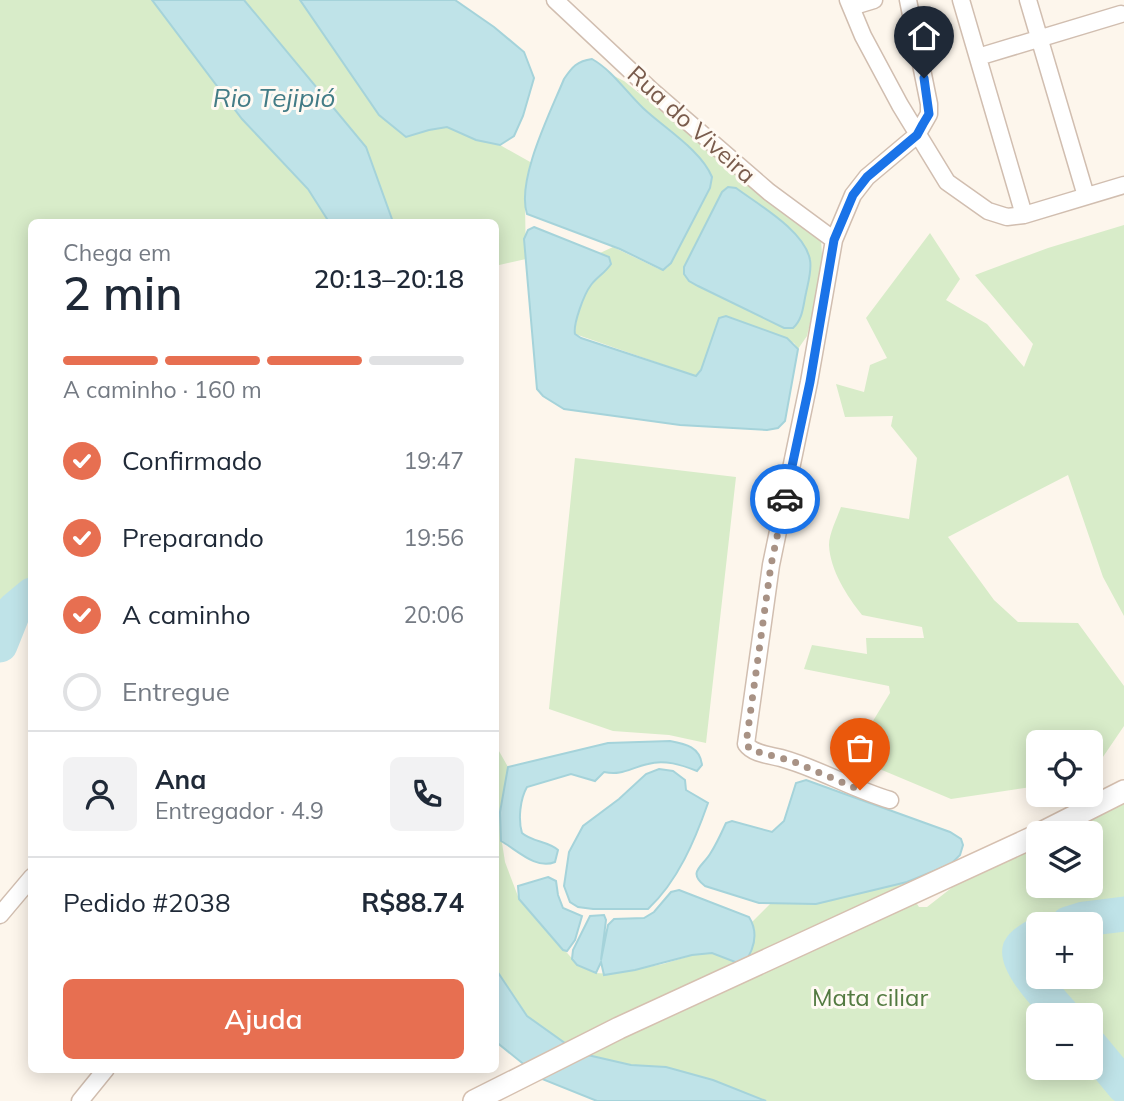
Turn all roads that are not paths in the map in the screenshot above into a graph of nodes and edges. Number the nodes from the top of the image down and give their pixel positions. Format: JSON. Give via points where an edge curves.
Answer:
{"nodes":[{"id":1,"x":555,"y":0,"type":"edge"},
{"id":2,"x":874,"y":0,"type":"edge"},
{"id":3,"x":908,"y":0,"type":"edge"},
{"id":4,"x":961,"y":0,"type":"edge"},
{"id":5,"x":1028,"y":0,"type":"edge"},
{"id":6,"x":850,"y":3,"type":"edge"},
{"id":7,"x":1120,"y":13,"type":"edge"},
{"id":8,"x":1039,"y":38,"type":"junction"},
{"id":9,"x":978,"y":57,"type":"junction"},
{"id":10,"x":917,"y":135,"type":"junction"},
{"id":11,"x":1124,"y":184,"type":"edge"},
{"id":12,"x":1086,"y":196,"type":"junction"},
{"id":13,"x":1024,"y":215,"type":"junction"},
{"id":14,"x":834,"y":240,"type":"junction"},
{"id":15,"x":1124,"y":791,"type":"edge"},
{"id":16,"x":890,"y":800,"type":"dead end"},
{"id":17,"x":1065,"y":821,"type":"edge"},
{"id":18,"x":1026,"y":840,"type":"edge"},
{"id":19,"x":28,"y":882,"type":"edge"},
{"id":20,"x":0,"y":915,"type":"edge"},
{"id":21,"x":103,"y":1073,"type":"edge"},
{"id":22,"x":80,"y":1101,"type":"edge"},
{"id":23,"x":474,"y":1101,"type":"edge"}],
"edges":[{"from":1,"to":14,"type":"street","name":"Rua do Viveira","via":[[759,183]]},
{"from":2,"to":6,"type":"street"},
{"from":3,"to":10,"type":"street","via":[[929,104],[929,114]]},
{"from":4,"to":9,"type":"street"},
{"from":5,"to":8,"type":"street"},
{"from":6,"to":10,"type":"street"},
{"from":7,"to":8,"type":"street"},
{"from":8,"to":9,"type":"street"},
{"from":8,"to":12,"type":"street"},
{"from":9,"to":13,"type":"street"},
{"from":10,"to":13,"type":"street","via":[[947,182],[967,198],[1007,218]]},
{"from":10,"to":14,"type":"street","via":[[867,177],[845,210]]},
{"from":11,"to":12,"type":"street"},
{"from":12,"to":13,"type":"street"},
{"from":14,"to":16,"type":"street","via":[[771,565],[746,744],[751,750],[792,761]]},
{"from":15,"to":17,"type":"main road"},
{"from":18,"to":23,"type":"main road","via":[[619,1028]]},
{"from":19,"to":20,"type":"street"},
{"from":21,"to":22,"type":"street"}]}
